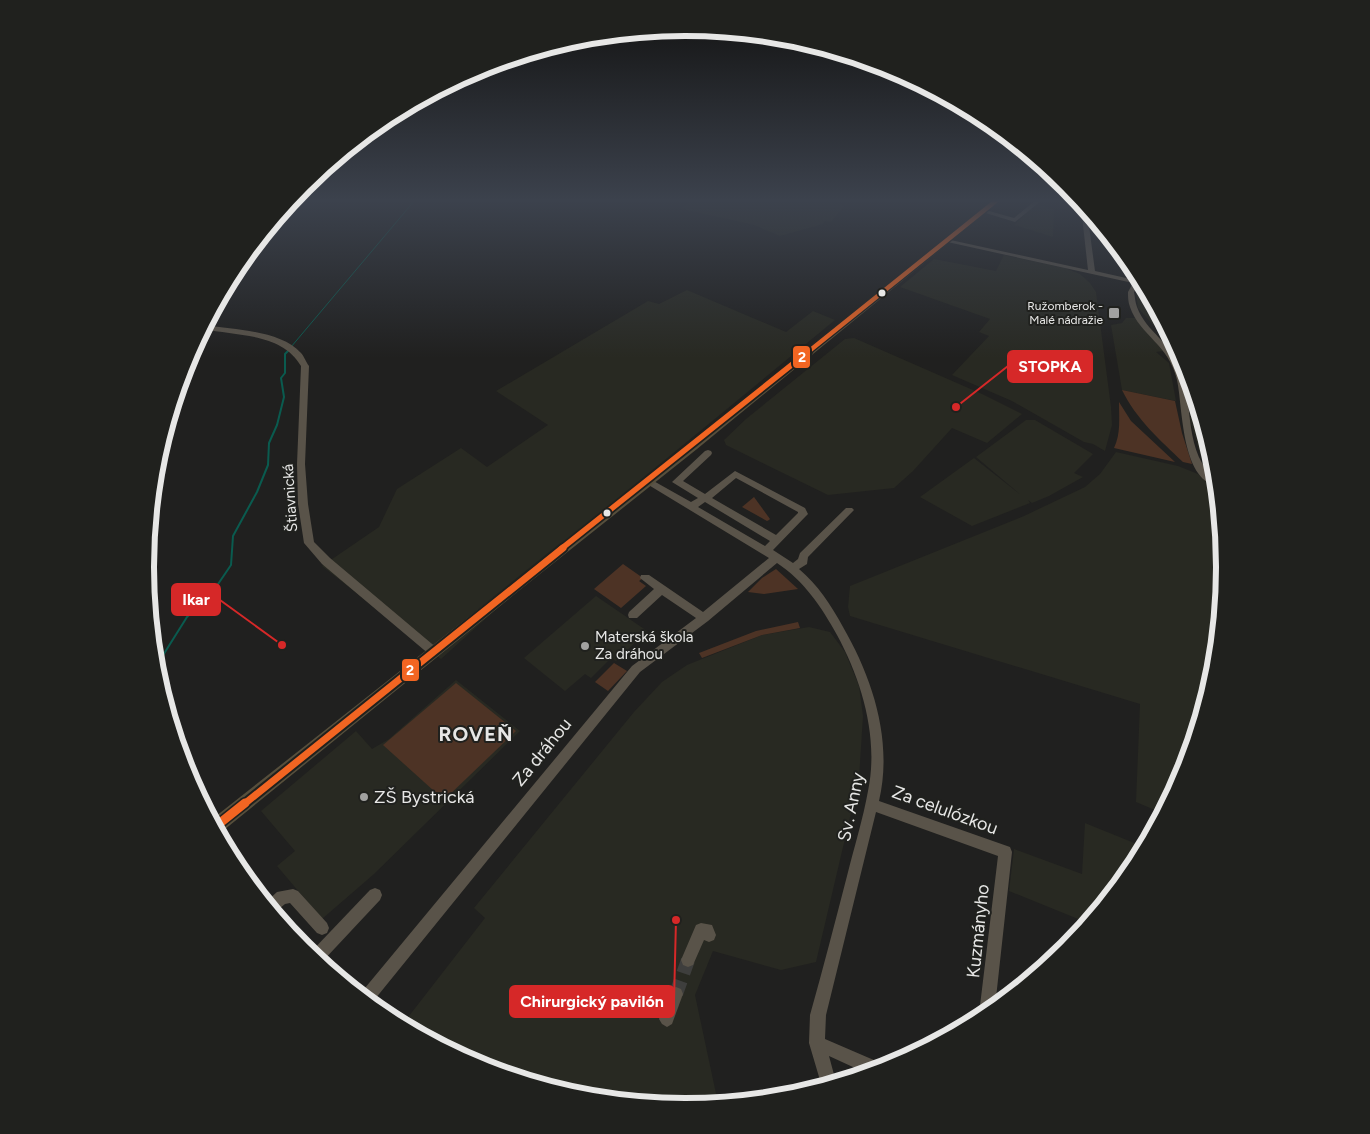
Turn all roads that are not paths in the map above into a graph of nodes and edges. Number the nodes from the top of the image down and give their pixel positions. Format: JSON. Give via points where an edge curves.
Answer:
{"nodes":[{"id":1,"x":931,"y":253,"type":"edge"},
{"id":2,"x":1002,"y":253,"type":"edge"},
{"id":3,"x":1090,"y":253,"type":"edge"},
{"id":4,"x":1092,"y":272,"type":"junction"},
{"id":5,"x":1131,"y":279,"type":"edge"},
{"id":6,"x":1135,"y":286,"type":"edge"},
{"id":7,"x":211,"y":328,"type":"edge"},
{"id":8,"x":1174,"y":361,"type":"edge"},
{"id":9,"x":1181,"y":378,"type":"edge"},
{"id":10,"x":708,"y":453,"type":"dead end"},
{"id":11,"x":1208,"y":477,"type":"edge"},
{"id":12,"x":647,"y":482,"type":"junction"},
{"id":13,"x":704,"y":497,"type":"junction"},
{"id":14,"x":691,"y":507,"type":"junction"},
{"id":15,"x":848,"y":510,"type":"dead end"},
{"id":16,"x":777,"y":540,"type":"junction"},
{"id":17,"x":772,"y":554,"type":"junction"},
{"id":18,"x":792,"y":568,"type":"junction"},
{"id":19,"x":645,"y":578,"type":"dead end"},
{"id":20,"x":661,"y":589,"type":"junction"},
{"id":21,"x":633,"y":615,"type":"dead end"},
{"id":22,"x":704,"y":618,"type":"junction"},
{"id":23,"x":434,"y":652,"type":"junction"},
{"id":24,"x":871,"y":804,"type":"junction"},
{"id":25,"x":220,"y":823,"type":"edge"},
{"id":26,"x":1005,"y":852,"type":"joint"},
{"id":27,"x":375,"y":896,"type":"dead end"},
{"id":28,"x":275,"y":903,"type":"edge"},
{"id":29,"x":320,"y":927,"type":"dead end"},
{"id":30,"x":709,"y":935,"type":"dead end"},
{"id":31,"x":321,"y":952,"type":"edge"},
{"id":32,"x":688,"y":960,"type":"tunnel mouth"},
{"id":33,"x":370,"y":993,"type":"edge"},
{"id":34,"x":676,"y":994,"type":"tunnel mouth"},
{"id":35,"x":988,"y":1002,"type":"edge"},
{"id":36,"x":667,"y":1019,"type":"dead end"},
{"id":37,"x":817,"y":1043,"type":"junction"},
{"id":38,"x":867,"y":1066,"type":"edge"},
{"id":39,"x":827,"y":1079,"type":"edge"}],
"edges":[{"from":1,"to":12,"type":"main road"},
{"from":2,"to":4,"type":"street"},
{"from":3,"to":4,"type":"street"},
{"from":4,"to":5,"type":"street"},
{"from":6,"to":8,"type":"street","via":[[1131,292],[1133,307],[1166,345]]},
{"from":7,"to":23,"type":"street","name":"Štiavnická","via":[[273,340],[302,357],[305,366],[303,504],[308,543],[326,562]]},
{"from":9,"to":11,"type":"street","via":[[1185,418],[1200,470]]},
{"from":10,"to":13,"type":"street","via":[[677,482]]},
{"from":12,"to":14,"type":"street","name":"Sv. Anny"},
{"from":12,"to":23,"type":"main road"},
{"from":13,"to":14,"type":"street"},
{"from":13,"to":16,"type":"street"},
{"from":13,"to":16,"type":"street","name":"Za dráhou","via":[[735,474],[802,510],[803,514]]},
{"from":14,"to":17,"type":"street","name":"Sv. Anny"},
{"from":15,"to":18,"type":"street","via":[[804,556],[803,561]]},
{"from":16,"to":17,"type":"street","name":"Za dráhou"},
{"from":17,"to":18,"type":"street","name":"Sv. Anny"},
{"from":17,"to":22,"type":"street","name":"Za dráhou"},
{"from":18,"to":24,"type":"street","name":"Sv. Anny","via":[[813,588],[846,641],[866,684],[875,724],[878,766]]},
{"from":19,"to":20,"type":"street"},
{"from":20,"to":21,"type":"street"},
{"from":20,"to":22,"type":"street"},
{"from":22,"to":33,"type":"street","name":"Za dráhou","via":[[645,661],[617,691]]},
{"from":23,"to":25,"type":"main road"},
{"from":24,"to":26,"type":"street","name":"Za celulózkou"},
{"from":24,"to":37,"type":"street","name":"Sv. Anny","via":[[818,1015]]},
{"from":26,"to":35,"type":"street","name":"Kuzmányho"},
{"from":27,"to":31,"type":"street"},
{"from":28,"to":29,"type":"street","via":[[282,897],[293,896]]},
{"from":30,"to":32,"type":"street","via":[[707,930],[701,930]]},
{"from":34,"to":36,"type":"street"},
{"from":37,"to":38,"type":"street"},
{"from":37,"to":39,"type":"street","name":"Sv. Anny"}]}
